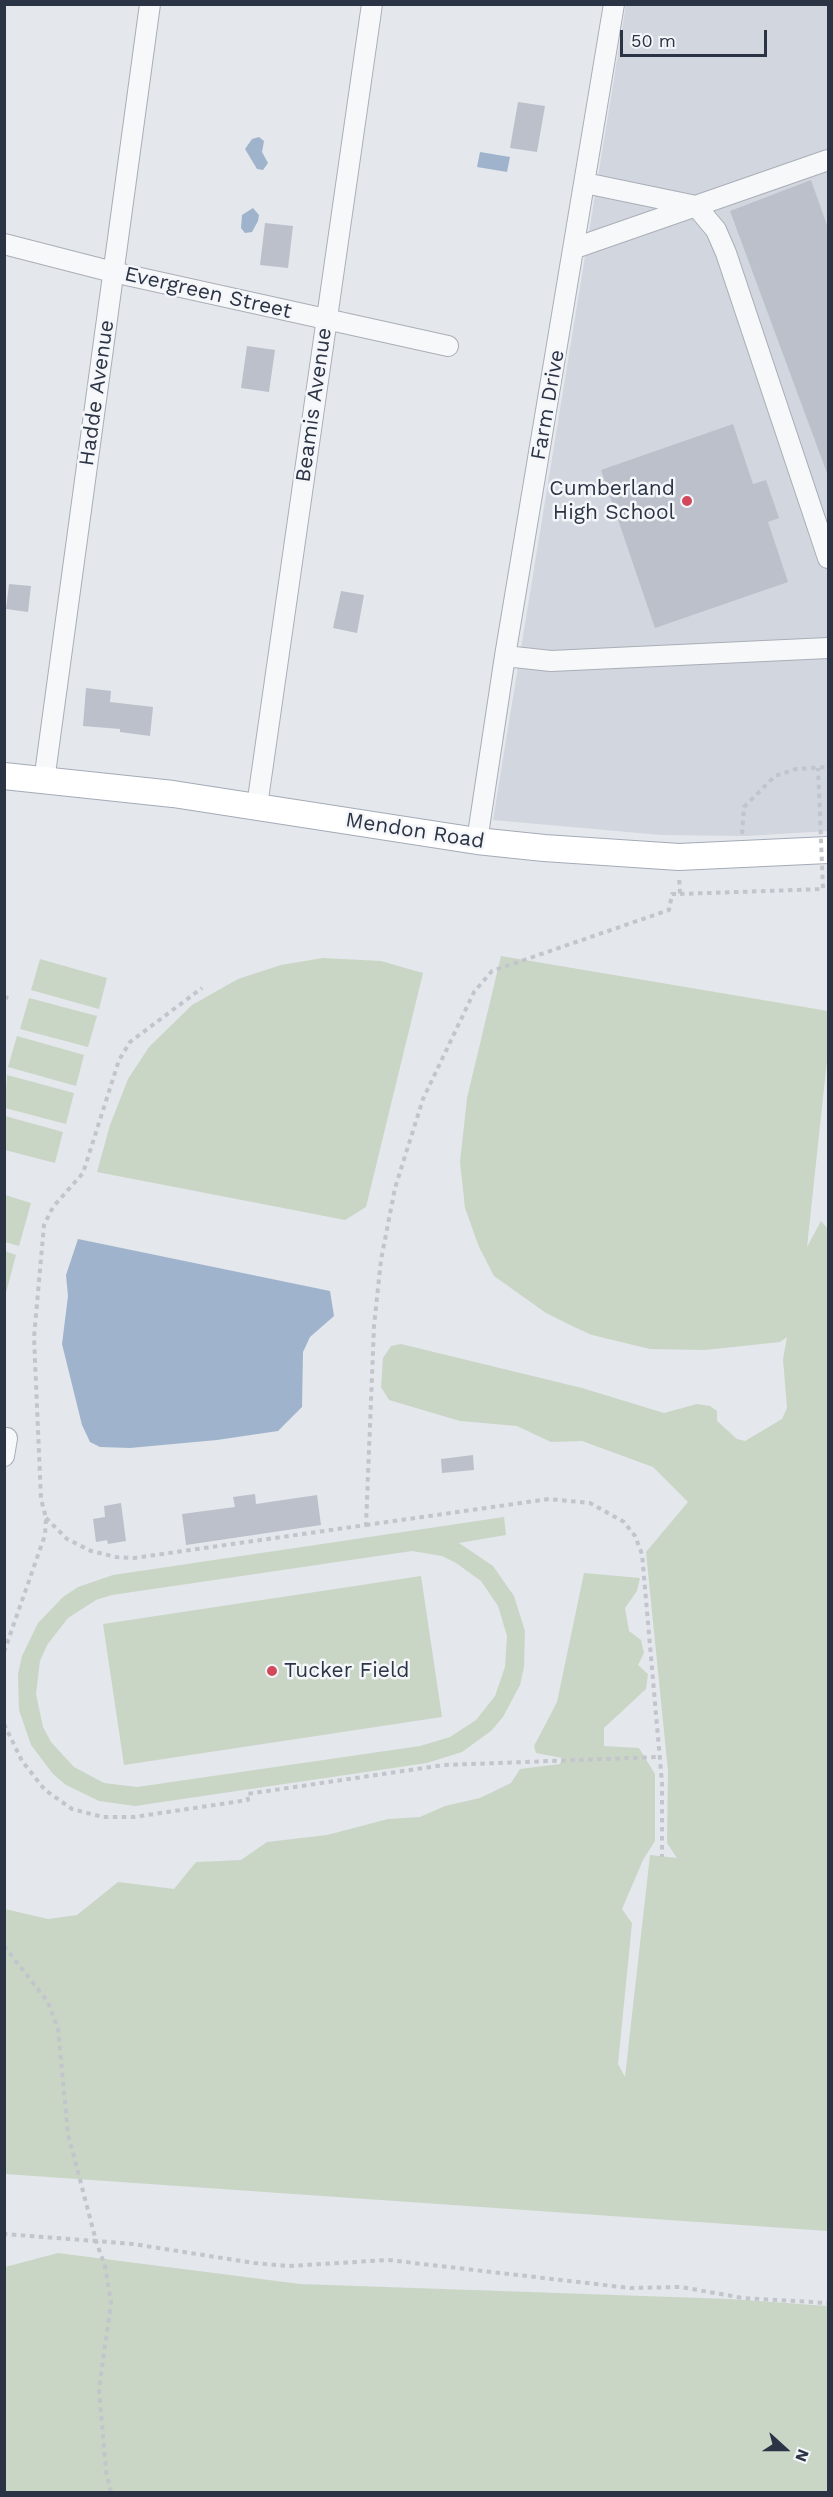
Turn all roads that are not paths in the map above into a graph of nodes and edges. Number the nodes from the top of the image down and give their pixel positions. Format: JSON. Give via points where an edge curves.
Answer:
{"nodes":[{"id":1,"x":150,"y":4,"type":"edge"},
{"id":2,"x":372,"y":4,"type":"edge"},
{"id":3,"x":614,"y":4,"type":"edge"},
{"id":4,"x":828,"y":160,"type":"edge"},
{"id":5,"x":585,"y":183,"type":"junction"},
{"id":6,"x":696,"y":206,"type":"junction"},
{"id":7,"x":4,"y":244,"type":"edge"},
{"id":8,"x":575,"y":248,"type":"junction"},
{"id":9,"x":113,"y":272,"type":"junction"},
{"id":10,"x":327,"y":320,"type":"junction"},
{"id":11,"x":448,"y":346,"type":"dead end"},
{"id":12,"x":828,"y":558,"type":"edge"},
{"id":13,"x":828,"y":648,"type":"edge"},
{"id":14,"x":505,"y":656,"type":"junction"},
{"id":15,"x":4,"y":776,"type":"edge"},
{"id":16,"x":44,"y":781,"type":"junction"},
{"id":17,"x":257,"y":806,"type":"junction"},
{"id":18,"x":477,"y":841,"type":"junction"},
{"id":19,"x":828,"y":850,"type":"edge"},
{"id":20,"x":4,"y":1438,"type":"edge"},
{"id":21,"x":4,"y":1456,"type":"edge"}],
"edges":[{"from":1,"to":9,"type":"street","name":"Hadde Avenue"},
{"from":2,"to":10,"type":"street","name":"Beamis Avenue"},
{"from":3,"to":5,"type":"street","name":"Farm Drive"},
{"from":4,"to":6,"type":"street"},
{"from":5,"to":6,"type":"street"},
{"from":5,"to":8,"type":"street","name":"Farm Drive"},
{"from":6,"to":8,"type":"street"},
{"from":6,"to":12,"type":"street","via":[[716,230],[726,253]]},
{"from":7,"to":9,"type":"street","name":"Evergreen Street"},
{"from":8,"to":14,"type":"street","name":"Farm Drive"},
{"from":9,"to":10,"type":"street","name":"Evergreen Street"},
{"from":9,"to":16,"type":"street","name":"Hadde Avenue"},
{"from":10,"to":11,"type":"street","name":"Evergreen Street"},
{"from":10,"to":17,"type":"street","name":"Beamis Avenue"},
{"from":13,"to":14,"type":"street","via":[[551,661]]},
{"from":14,"to":18,"type":"street","name":"Farm Drive"},
{"from":15,"to":16,"type":"main road","name":"Mendon Road"},
{"from":16,"to":17,"type":"main road","name":"Mendon Road"},
{"from":17,"to":18,"type":"main road","name":"Mendon Road"},
{"from":18,"to":19,"type":"main road","name":"Mendon Road","via":[[679,857]]},
{"from":20,"to":21,"type":"street"}]}
